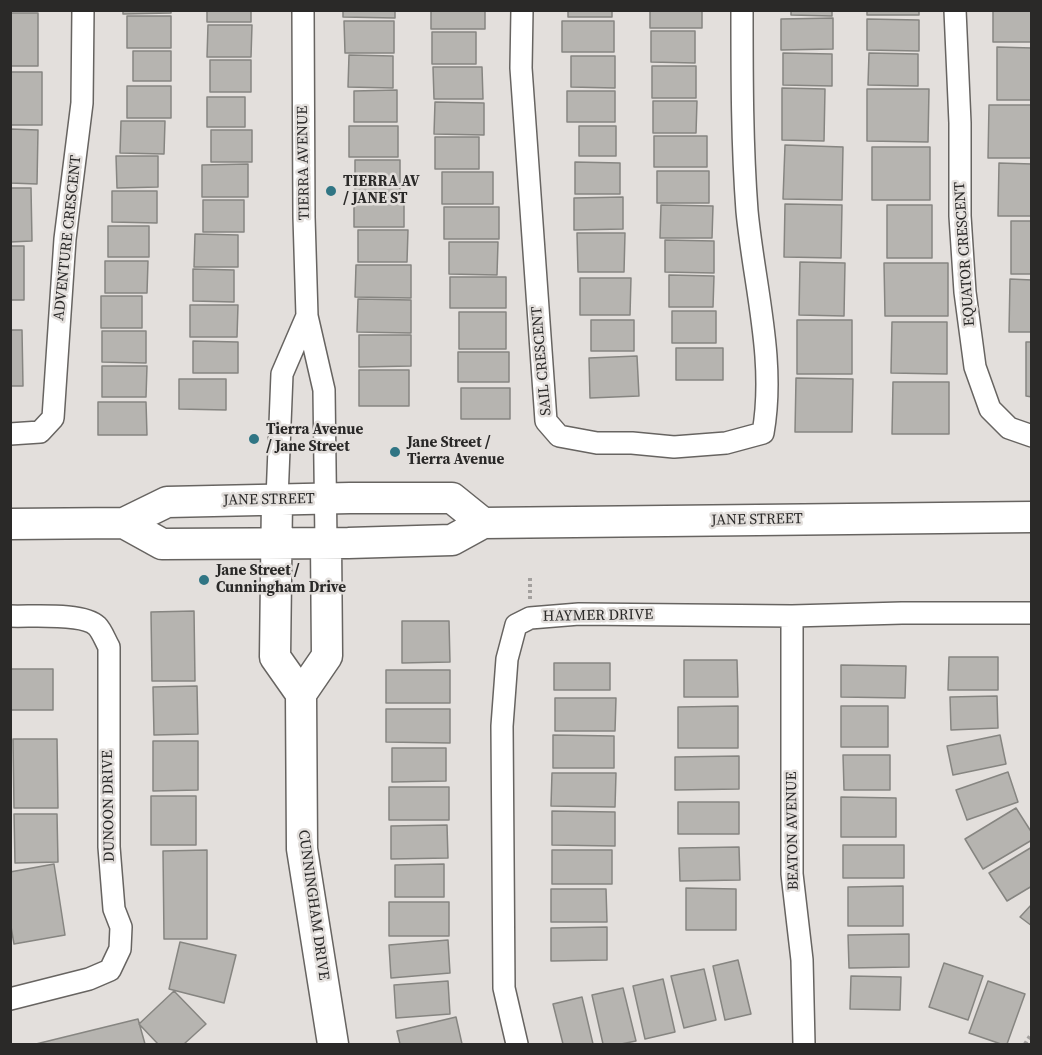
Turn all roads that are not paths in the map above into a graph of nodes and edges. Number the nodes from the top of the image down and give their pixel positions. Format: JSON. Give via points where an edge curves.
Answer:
{"nodes":[{"id":1,"x":83,"y":10,"type":"edge"},
{"id":2,"x":303,"y":10,"type":"edge"},
{"id":3,"x":522,"y":10,"type":"edge"},
{"id":4,"x":742,"y":10,"type":"edge"},
{"id":5,"x":955,"y":10,"type":"edge"},
{"id":6,"x":308,"y":316,"type":"junction"},
{"id":7,"x":10,"y":434,"type":"edge"},
{"id":8,"x":1032,"y":435,"type":"edge"},
{"id":9,"x":326,"y":498,"type":"junction"},
{"id":10,"x":277,"y":499,"type":"junction"},
{"id":11,"x":1032,"y":517,"type":"edge"},
{"id":12,"x":124,"y":523,"type":"junction"},
{"id":13,"x":483,"y":523,"type":"junction"},
{"id":14,"x":10,"y":524,"type":"edge"},
{"id":15,"x":326,"y":542,"type":"junction"},
{"id":16,"x":277,"y":543,"type":"junction"},
{"id":17,"x":1032,"y":613,"type":"edge"},
{"id":18,"x":10,"y":616,"type":"edge"},
{"id":19,"x":792,"y":616,"type":"junction"},
{"id":20,"x":301,"y":694,"type":"junction"},
{"id":21,"x":10,"y":999,"type":"edge"},
{"id":22,"x":333,"y":1044,"type":"edge"},
{"id":23,"x":517,"y":1044,"type":"edge"},
{"id":24,"x":804,"y":1044,"type":"edge"}],
"edges":[{"from":1,"to":7,"type":"street","name":"ADVENTURE CRESCENT","via":[[82,103],[65,239],[52,418],[40,432]]},
{"from":2,"to":6,"type":"street","name":"TIERRA AVENUE"},
{"from":3,"to":4,"type":"street","name":"SAIL CRESCENT","via":[[521,68],[546,421],[559,436],[597,443],[674,447],[726,443],[763,433],[768,408],[767,357],[747,211]]},
{"from":5,"to":8,"type":"street","name":"EQUATOR CRESCENT","via":[[960,216],[975,368],[990,409],[1009,428]]},
{"from":6,"to":9,"type":"street","name":"TIERRA AVENUE","via":[[324,390]]},
{"from":6,"to":10,"type":"street","name":"TIERRA AVENUE","via":[[282,374]]},
{"from":9,"to":10,"type":"main road","name":"JANE STREET"},
{"from":9,"to":13,"type":"main road","name":"JANE STREET","via":[[452,498]]},
{"from":9,"to":15,"type":"street","name":"TIERRA AVENUE"},
{"from":10,"to":12,"type":"main road","name":"JANE STREET","via":[[167,502]]},
{"from":10,"to":16,"type":"main road"},
{"from":11,"to":13,"type":"main road","name":"JANE STREET"},
{"from":12,"to":14,"type":"main road","name":"JANE STREET"},
{"from":12,"to":16,"type":"main road","name":"JANE STREET","via":[[162,544]]},
{"from":13,"to":15,"type":"main road","name":"JANE STREET","via":[[452,540]]},
{"from":15,"to":16,"type":"main road","name":"JANE STREET"},
{"from":15,"to":20,"type":"main road","via":[[327,656]]},
{"from":16,"to":20,"type":"main road","via":[[275,657]]},
{"from":17,"to":19,"type":"street","name":"HAYMER DRIVE"},
{"from":18,"to":21,"type":"street","name":"DUNOON DRIVE","via":[[88,621],[96,625],[109,647],[109,847],[114,909],[121,927],[120,949],[110,970]]},
{"from":19,"to":23,"type":"street","name":"HAYMER DRIVE","via":[[579,614],[530,618],[516,625],[507,659],[502,726],[504,988]]},
{"from":19,"to":24,"type":"street","name":"BEATON AVENUE","via":[[792,874],[802,960]]},
{"from":20,"to":22,"type":"main road","name":"CUNNINGHAM DRIVE","via":[[302,849]]}]}
